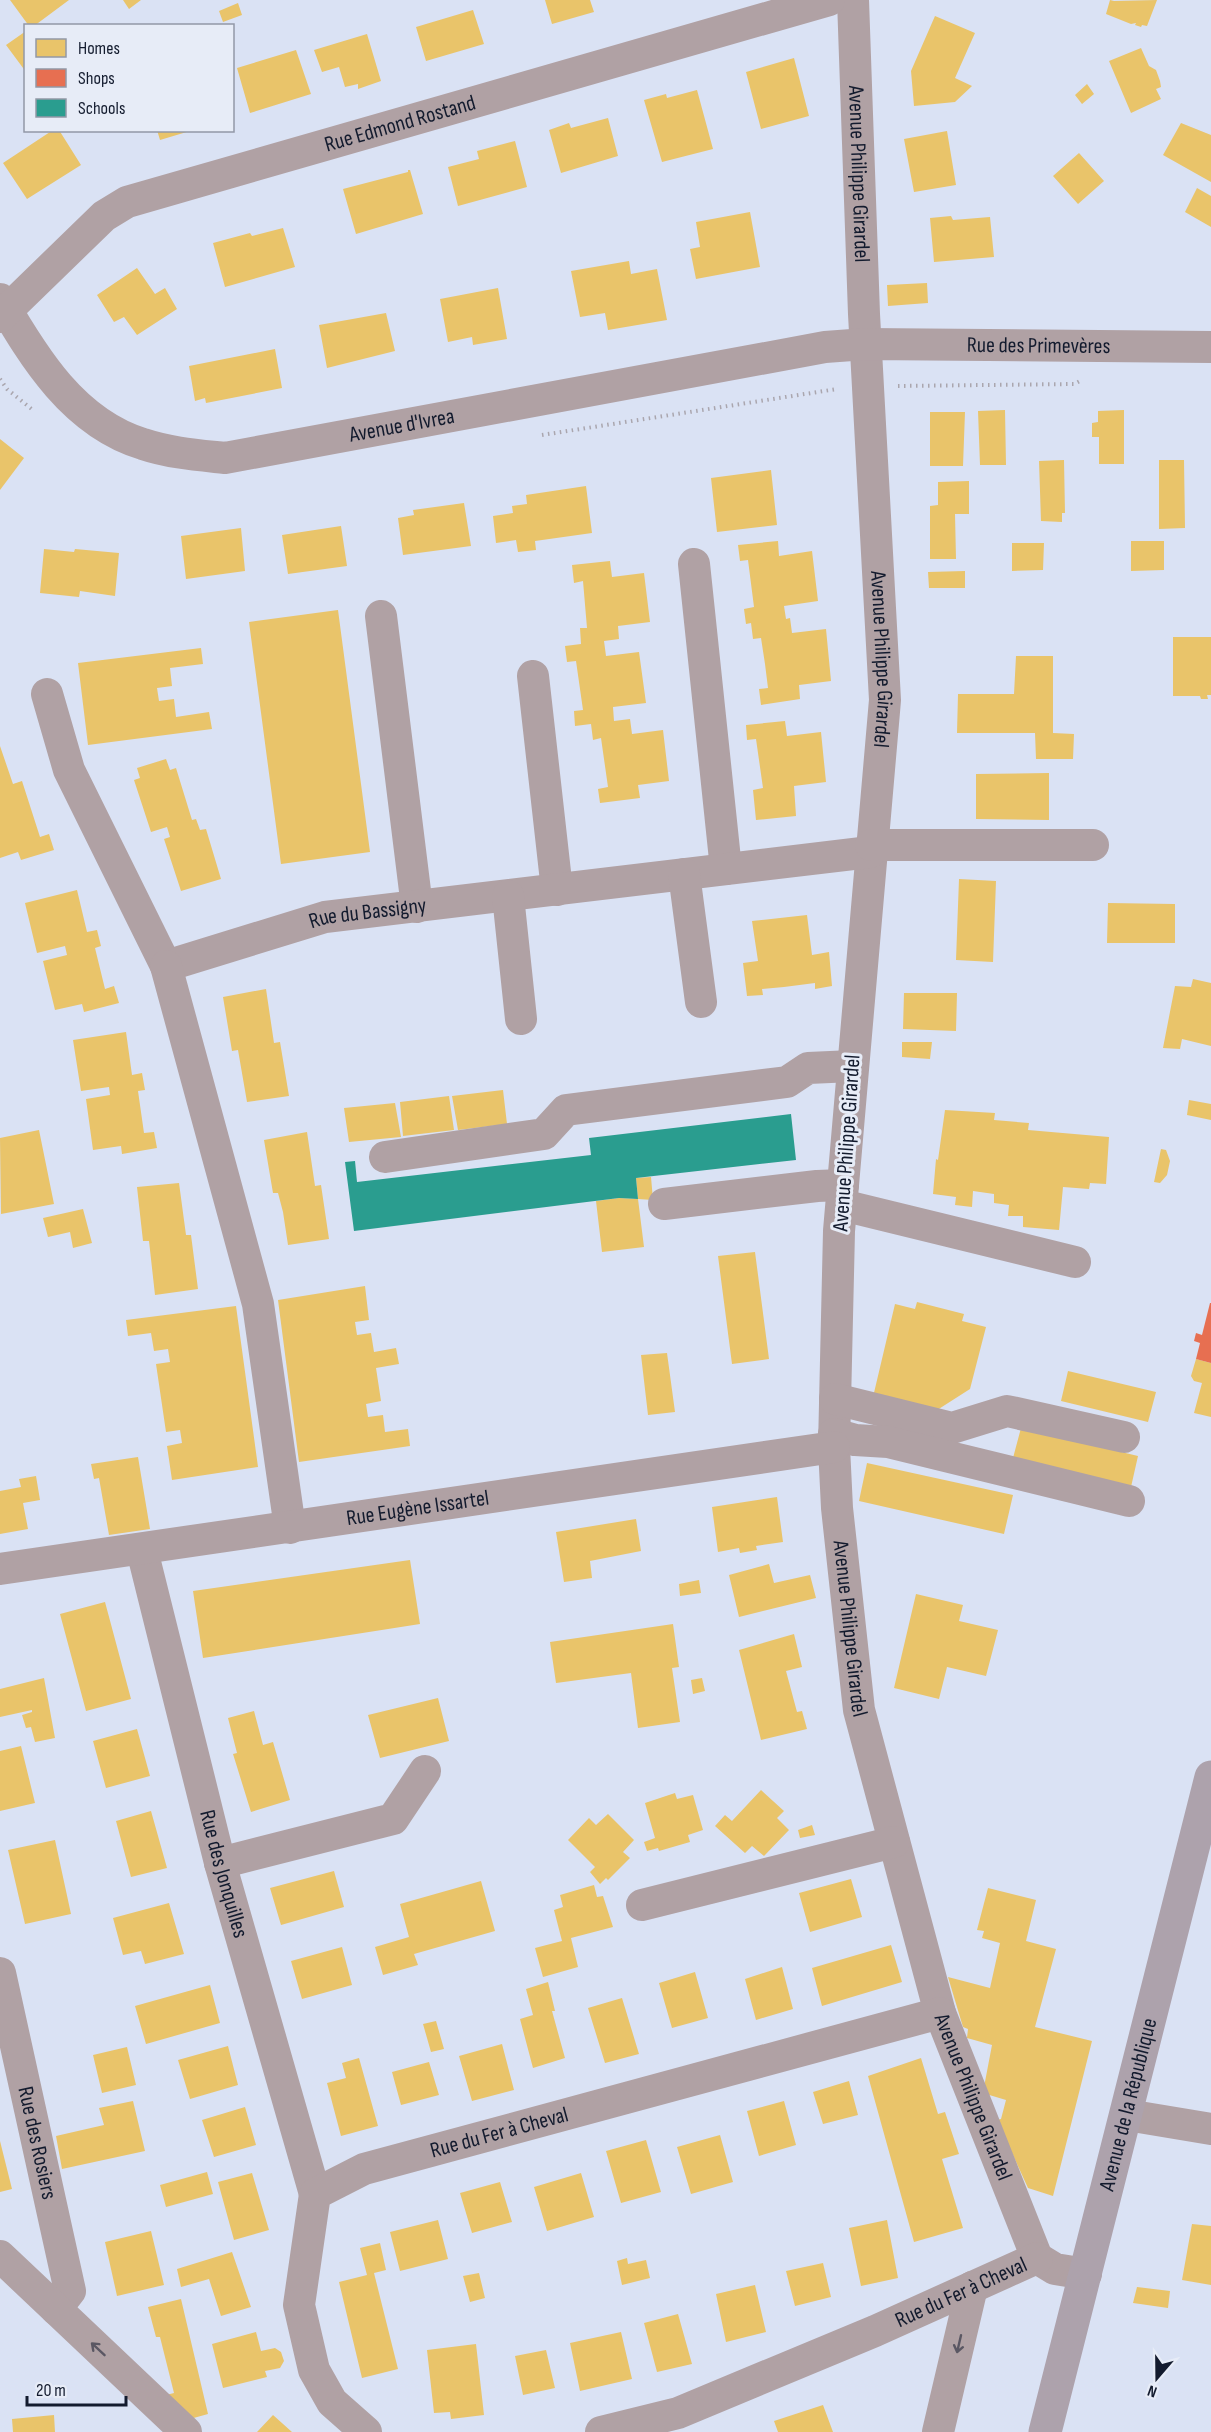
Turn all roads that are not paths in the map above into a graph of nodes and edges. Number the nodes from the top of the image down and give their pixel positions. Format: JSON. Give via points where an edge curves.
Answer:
{"nodes":[{"id":1,"x":829,"y":0,"type":"edge"},
{"id":2,"x":853,"y":0,"type":"edge"},
{"id":3,"x":2,"y":308,"type":"edge"},
{"id":4,"x":866,"y":344,"type":"junction"},
{"id":5,"x":1211,"y":346,"type":"edge"},
{"id":6,"x":694,"y":564,"type":"dead end"},
{"id":7,"x":381,"y":616,"type":"dead end"},
{"id":8,"x":533,"y":676,"type":"dead end"},
{"id":9,"x":47,"y":694,"type":"dead end"},
{"id":10,"x":1093,"y":845,"type":"dead end"},
{"id":11,"x":870,"y":848,"type":"junction"},
{"id":12,"x":726,"y":869,"type":"junction"},
{"id":13,"x":684,"y":874,"type":"junction"},
{"id":14,"x":557,"y":890,"type":"junction"},
{"id":15,"x":508,"y":896,"type":"junction"},
{"id":16,"x":417,"y":907,"type":"junction"},
{"id":17,"x":166,"y":966,"type":"junction"},
{"id":18,"x":701,"y":1002,"type":"dead end"},
{"id":19,"x":520,"y":1019,"type":"dead end"},
{"id":20,"x":853,"y":1066,"type":"junction"},
{"id":21,"x":385,"y":1157,"type":"dead end"},
{"id":22,"x":842,"y":1195,"type":"junction"},
{"id":23,"x":664,"y":1204,"type":"dead end"},
{"id":24,"x":1075,"y":1262,"type":"dead end"},
{"id":25,"x":835,"y":1399,"type":"junction"},
{"id":26,"x":1124,"y":1437,"type":"dead end"},
{"id":27,"x":834,"y":1441,"type":"junction"},
{"id":28,"x":1129,"y":1501,"type":"dead end"},
{"id":29,"x":290,"y":1528,"type":"junction"},
{"id":30,"x":142,"y":1550,"type":"junction"},
{"id":31,"x":0,"y":1569,"type":"edge"},
{"id":32,"x":425,"y":1771,"type":"dead end"},
{"id":33,"x":1209,"y":1792,"type":"edge"},
{"id":34,"x":894,"y":1842,"type":"junction"},
{"id":35,"x":220,"y":1863,"type":"junction"},
{"id":36,"x":642,"y":1905,"type":"dead end"},
{"id":37,"x":0,"y":1973,"type":"edge"},
{"id":38,"x":940,"y":2013,"type":"junction"},
{"id":39,"x":1127,"y":2115,"type":"junction"},
{"id":40,"x":1211,"y":2129,"type":"edge"},
{"id":41,"x":315,"y":2194,"type":"junction"},
{"id":42,"x":0,"y":2256,"type":"edge"},
{"id":43,"x":1037,"y":2258,"type":"junction"},
{"id":44,"x":1086,"y":2274,"type":"junction"},
{"id":45,"x":972,"y":2288,"type":"junction"},
{"id":46,"x":56,"y":2309,"type":"junction"},
{"id":47,"x":186,"y":2432,"type":"edge"},
{"id":48,"x":366,"y":2432,"type":"edge"},
{"id":49,"x":601,"y":2432,"type":"edge"},
{"id":50,"x":938,"y":2432,"type":"edge"},
{"id":51,"x":1045,"y":2432,"type":"edge"}],
"edges":[{"from":1,"to":3,"type":"street","name":"Rue Edmond Rostand","via":[[127,202],[104,216],[21,298]]},
{"from":2,"to":4,"type":"street","name":"Avenue Philippe Girardel"},
{"from":3,"to":4,"type":"street","name":"Avenue d'Ivrea","via":[[44,371],[112,431],[171,452],[225,458],[825,347]]},
{"from":4,"to":5,"type":"street","name":"Rue des Primevères"},
{"from":4,"to":11,"type":"street","name":"Avenue Philippe Girardel","via":[[885,700]]},
{"from":6,"to":12,"type":"street"},
{"from":7,"to":16,"type":"street"},
{"from":8,"to":14,"type":"street"},
{"from":9,"to":17,"type":"street","via":[[69,770]]},
{"from":10,"to":11,"type":"street","name":"Rue du Bassigny"},
{"from":11,"to":12,"type":"street","name":"Rue du Bassigny"},
{"from":11,"to":20,"type":"street","name":"Avenue Philippe Girardel"},
{"from":12,"to":13,"type":"street","name":"Rue du Bassigny"},
{"from":13,"to":14,"type":"street","name":"Rue du Bassigny"},
{"from":13,"to":18,"type":"street"},
{"from":14,"to":15,"type":"street","name":"Rue du Bassigny"},
{"from":15,"to":16,"type":"street","name":"Rue du Bassigny"},
{"from":15,"to":19,"type":"street"},
{"from":16,"to":17,"type":"street","name":"Rue du Bassigny","via":[[325,917]]},
{"from":17,"to":29,"type":"street","via":[[258,1304]]},
{"from":20,"to":21,"type":"street","via":[[808,1068],[787,1082],[566,1110],[544,1134]]},
{"from":20,"to":22,"type":"street","name":"Avenue Philippe Girardel"},
{"from":22,"to":23,"type":"street","via":[[817,1186]]},
{"from":22,"to":24,"type":"street"},
{"from":22,"to":25,"type":"street","name":"Avenue Philippe Girardel"},
{"from":25,"to":26,"type":"street","via":[[952,1428],[1012,1407]]},
{"from":25,"to":27,"type":"street","name":"Avenue Philippe Girardel"},
{"from":27,"to":28,"type":"street","via":[[888,1442]]},
{"from":27,"to":29,"type":"street","name":"Rue Eugène Issartel","via":[[462,1494]]},
{"from":27,"to":34,"type":"street","name":"Avenue Philippe Girardel","via":[[837,1508],[859,1710]]},
{"from":29,"to":30,"type":"street","name":"Rue Eugène Issartel"},
{"from":30,"to":31,"type":"street","name":"Rue Eugène Issartel"},
{"from":30,"to":35,"type":"street","name":"Rue des Jonquilles"},
{"from":32,"to":35,"type":"street","via":[[393,1818]]},
{"from":33,"to":39,"type":"main road","name":"Avenue de la République"},
{"from":34,"to":36,"type":"street"},
{"from":34,"to":38,"type":"street","name":"Avenue Philippe Girardel"},
{"from":35,"to":41,"type":"street","name":"Rue des Jonquilles"},
{"from":37,"to":46,"type":"street","name":"Rue des Rosiers","via":[[70,2291]]},
{"from":38,"to":41,"type":"street","name":"Rue du Fer à Cheval","via":[[364,2169]]},
{"from":38,"to":43,"type":"street","name":"Avenue Philippe Girardel"},
{"from":39,"to":40,"type":"street"},
{"from":39,"to":44,"type":"main road","name":"Avenue de la République"},
{"from":41,"to":48,"type":"street","via":[[299,2305],[314,2370],[332,2402]]},
{"from":42,"to":46,"type":"street"},
{"from":43,"to":44,"type":"street","name":"Rue du Fer à Cheval","via":[[1055,2269]]},
{"from":43,"to":45,"type":"street","name":"Rue du Fer à Cheval"},
{"from":44,"to":51,"type":"main road","name":"Avenue de la République"},
{"from":45,"to":49,"type":"street","name":"Rue du Fer à Cheval","via":[[678,2413]]},
{"from":45,"to":50,"type":"street","one_way":true},
{"from":47,"to":46,"type":"street","one_way":true}]}
